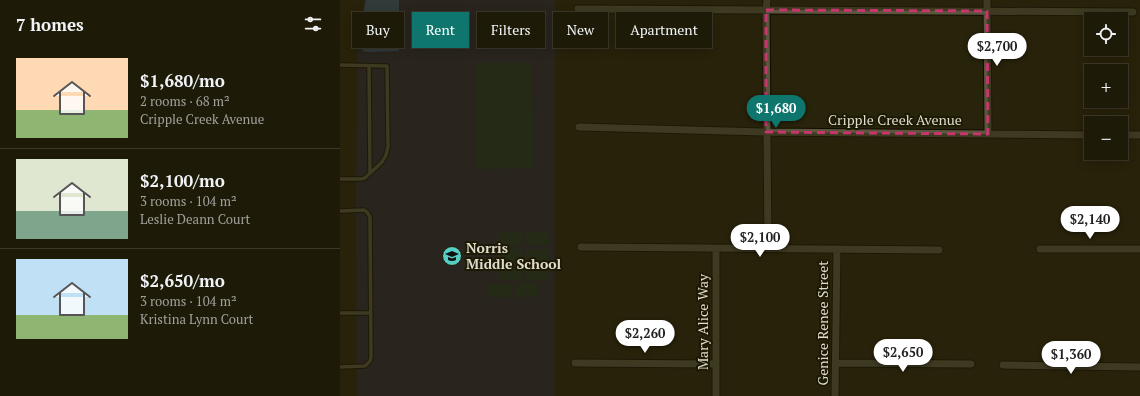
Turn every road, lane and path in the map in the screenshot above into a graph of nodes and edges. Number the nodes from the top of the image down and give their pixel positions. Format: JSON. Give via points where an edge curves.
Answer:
{"nodes":[{"id":1,"x":762,"y":0,"type":"edge"},
{"id":2,"x":767,"y":0,"type":"edge"},
{"id":3,"x":988,"y":0,"type":"edge"},
{"id":4,"x":578,"y":9,"type":"dead end"},
{"id":5,"x":766,"y":10,"type":"junction"},
{"id":6,"x":987,"y":11,"type":"junction"},
{"id":7,"x":1133,"y":12,"type":"dead end"},
{"id":8,"x":340,"y":65,"type":"edge"},
{"id":9,"x":369,"y":66,"type":"junction"},
{"id":10,"x":579,"y":127,"type":"dead end"},
{"id":11,"x":766,"y":132,"type":"junction"},
{"id":12,"x":988,"y":134,"type":"junction"},
{"id":13,"x":1084,"y":135,"type":"edge"},
{"id":14,"x":1128,"y":135,"type":"edge"},
{"id":15,"x":1140,"y":135,"type":"edge"},
{"id":16,"x":370,"y":173,"type":"junction"},
{"id":17,"x":340,"y":179,"type":"edge"},
{"id":18,"x":340,"y":211,"type":"edge"},
{"id":19,"x":581,"y":247,"type":"dead end"},
{"id":20,"x":716,"y":249,"type":"junction"},
{"id":21,"x":768,"y":249,"type":"junction"},
{"id":22,"x":1140,"y":249,"type":"edge"},
{"id":23,"x":836,"y":250,"type":"junction"},
{"id":24,"x":939,"y":250,"type":"dead end"},
{"id":25,"x":1040,"y":250,"type":"dead end"},
{"id":26,"x":340,"y":313,"type":"edge"},
{"id":27,"x":371,"y":313,"type":"junction"},
{"id":28,"x":575,"y":363,"type":"dead end"},
{"id":29,"x":836,"y":363,"type":"junction"},
{"id":30,"x":716,"y":364,"type":"junction"},
{"id":31,"x":971,"y":364,"type":"dead end"},
{"id":32,"x":1003,"y":365,"type":"dead end"},
{"id":33,"x":340,"y":366,"type":"edge"},
{"id":34,"x":1140,"y":366,"type":"edge"},
{"id":35,"x":716,"y":396,"type":"edge"},
{"id":36,"x":835,"y":396,"type":"edge"}],
"edges":[{"from":1,"to":5,"type":"street"},
{"from":2,"to":5,"type":"street"},
{"from":3,"to":6,"type":"street"},
{"from":4,"to":5,"type":"street"},
{"from":5,"to":6,"type":"street"},
{"from":5,"to":11,"type":"street"},
{"from":6,"to":7,"type":"street"},
{"from":6,"to":12,"type":"street"},
{"from":8,"to":9,"type":"lane"},
{"from":9,"to":16,"type":"lane"},
{"from":9,"to":16,"type":"lane","via":[[387,67],[387,150],[382,162]]},
{"from":10,"to":11,"type":"street","name":"Cripple Creek Avenue"},
{"from":11,"to":12,"type":"street","name":"Cripple Creek Avenue"},
{"from":11,"to":21,"type":"street"},
{"from":12,"to":13,"type":"street","name":"Cripple Creek Avenue"},
{"from":14,"to":15,"type":"street"},
{"from":16,"to":17,"type":"lane","via":[[361,179]]},
{"from":18,"to":27,"type":"lane","via":[[364,210],[370,217]]},
{"from":19,"to":20,"type":"street"},
{"from":20,"to":21,"type":"street"},
{"from":20,"to":30,"type":"street","name":"Mary Alice Way"},
{"from":21,"to":23,"type":"street"},
{"from":22,"to":25,"type":"street"},
{"from":23,"to":24,"type":"street"},
{"from":23,"to":29,"type":"street","name":"Genice Renee Street"},
{"from":26,"to":27,"type":"lane"},
{"from":27,"to":33,"type":"lane","via":[[370,361],[365,366]]},
{"from":28,"to":30,"type":"street"},
{"from":29,"to":31,"type":"street"},
{"from":29,"to":36,"type":"street","name":"Genice Renee Street"},
{"from":30,"to":35,"type":"street","name":"Mary Alice Way"},
{"from":32,"to":34,"type":"street"}]}
